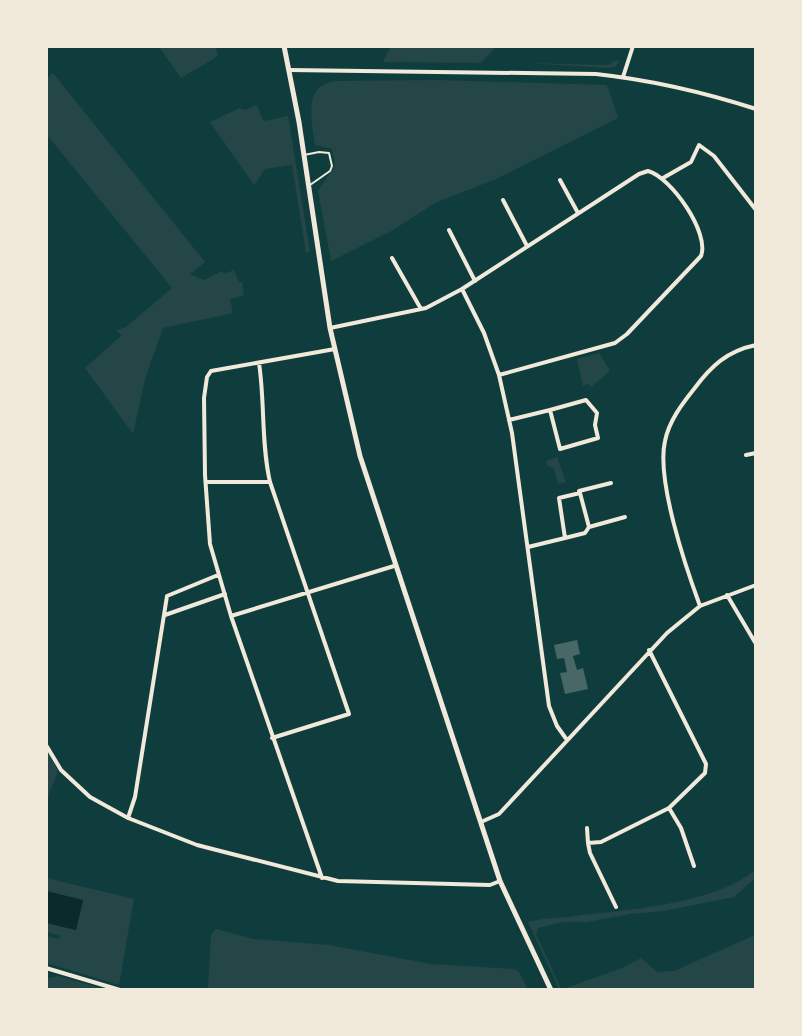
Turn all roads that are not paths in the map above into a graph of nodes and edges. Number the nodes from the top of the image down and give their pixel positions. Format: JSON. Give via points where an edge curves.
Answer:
{"nodes":[{"id":1,"x":284,"y":46,"type":"edge"},
{"id":2,"x":633,"y":46,"type":"edge"},
{"id":3,"x":289,"y":70,"type":"junction"},
{"id":4,"x":623,"y":77,"type":"junction"},
{"id":5,"x":756,"y":108,"type":"edge"},
{"id":6,"x":304,"y":155,"type":"junction"},
{"id":7,"x":663,"y":178,"type":"junction"},
{"id":8,"x":560,"y":180,"type":"dead end"},
{"id":9,"x":308,"y":186,"type":"junction"},
{"id":10,"x":503,"y":200,"type":"dead end"},
{"id":11,"x":756,"y":210,"type":"edge"},
{"id":12,"x":578,"y":213,"type":"junction"},
{"id":13,"x":449,"y":230,"type":"dead end"},
{"id":14,"x":527,"y":246,"type":"junction"},
{"id":15,"x":392,"y":258,"type":"dead end"},
{"id":16,"x":475,"y":281,"type":"junction"},
{"id":17,"x":462,"y":289,"type":"junction"},
{"id":18,"x":421,"y":309,"type":"junction"},
{"id":19,"x":330,"y":328,"type":"junction"},
{"id":20,"x":756,"y":345,"type":"edge"},
{"id":21,"x":335,"y":349,"type":"junction"},
{"id":22,"x":259,"y":363,"type":"junction"},
{"id":23,"x":499,"y":375,"type":"junction"},
{"id":24,"x":550,"y":410,"type":"junction"},
{"id":25,"x":509,"y":420,"type":"junction"},
{"id":26,"x":756,"y":453,"type":"edge"},
{"id":27,"x":746,"y":455,"type":"dead end"},
{"id":28,"x":206,"y":482,"type":"junction"},
{"id":29,"x":270,"y":482,"type":"junction"},
{"id":30,"x":611,"y":483,"type":"dead end"},
{"id":31,"x":580,"y":494,"type":"junction"},
{"id":32,"x":626,"y":517,"type":"dead end"},
{"id":33,"x":588,"y":527,"type":"junction"},
{"id":34,"x":566,"y":538,"type":"junction"},
{"id":35,"x":528,"y":547,"type":"junction"},
{"id":36,"x":394,"y":566,"type":"junction"},
{"id":37,"x":218,"y":574,"type":"junction"},
{"id":38,"x":756,"y":585,"type":"edge"},
{"id":39,"x":307,"y":592,"type":"junction"},
{"id":40,"x":225,"y":594,"type":"junction"},
{"id":41,"x":727,"y":595,"type":"junction"},
{"id":42,"x":700,"y":606,"type":"junction"},
{"id":43,"x":165,"y":615,"type":"junction"},
{"id":44,"x":231,"y":616,"type":"junction"},
{"id":45,"x":756,"y":644,"type":"edge"},
{"id":46,"x":649,"y":650,"type":"junction"},
{"id":47,"x":272,"y":738,"type":"junction"},
{"id":48,"x":567,"y":740,"type":"junction"},
{"id":49,"x":46,"y":745,"type":"edge"},
{"id":50,"x":669,"y":808,"type":"junction"},
{"id":51,"x":128,"y":818,"type":"junction"},
{"id":52,"x":480,"y":822,"type":"junction"},
{"id":53,"x":587,"y":828,"type":"dead end"},
{"id":54,"x":588,"y":843,"type":"junction"},
{"id":55,"x":694,"y":866,"type":"dead end"},
{"id":56,"x":322,"y":878,"type":"junction"},
{"id":57,"x":500,"y":881,"type":"junction"},
{"id":58,"x":616,"y":907,"type":"dead end"},
{"id":59,"x":46,"y":968,"type":"edge"},
{"id":60,"x":120,"y":990,"type":"edge"},
{"id":61,"x":551,"y":990,"type":"edge"}],
"edges":[{"from":1,"to":3,"type":"main road"},
{"from":2,"to":4,"type":"street"},
{"from":3,"to":4,"type":"street","via":[[564,72]]},
{"from":3,"to":6,"type":"main road"},
{"from":4,"to":5,"type":"street"},
{"from":6,"to":9,"type":"main road"},
{"from":6,"to":9,"type":"lane","via":[[323,152],[332,159],[330,171]]},
{"from":7,"to":11,"type":"street","via":[[691,162],[699,145],[714,156]]},
{"from":7,"to":12,"type":"street","via":[[648,171],[639,174]]},
{"from":7,"to":23,"type":"street","via":[[697,225],[704,248],[701,256],[615,343]]},
{"from":8,"to":12,"type":"street"},
{"from":9,"to":19,"type":"main road"},
{"from":10,"to":14,"type":"street"},
{"from":12,"to":14,"type":"street"},
{"from":13,"to":16,"type":"street"},
{"from":14,"to":16,"type":"street"},
{"from":15,"to":18,"type":"street"},
{"from":16,"to":17,"type":"street"},
{"from":17,"to":18,"type":"street"},
{"from":17,"to":23,"type":"street"},
{"from":18,"to":19,"type":"street"},
{"from":19,"to":21,"type":"main road"},
{"from":20,"to":42,"type":"street","via":[[739,349],[709,369],[678,411],[665,442],[677,532]]},
{"from":21,"to":22,"type":"street"},
{"from":21,"to":36,"type":"main road","via":[[360,456]]},
{"from":22,"to":28,"type":"street","via":[[211,371],[207,377]]},
{"from":22,"to":29,"type":"street","via":[[264,398],[264,457]]},
{"from":23,"to":25,"type":"street"},
{"from":24,"to":24,"type":"street","via":[[560,449],[598,438],[597,413],[586,400]]},
{"from":24,"to":25,"type":"street"},
{"from":25,"to":35,"type":"street"},
{"from":26,"to":27,"type":"street"},
{"from":28,"to":29,"type":"street"},
{"from":28,"to":37,"type":"street","via":[[210,544]]},
{"from":29,"to":39,"type":"street"},
{"from":30,"to":31,"type":"street","via":[[579,491]]},
{"from":31,"to":33,"type":"street"},
{"from":31,"to":34,"type":"street","via":[[559,498]]},
{"from":32,"to":33,"type":"street"},
{"from":33,"to":34,"type":"street","via":[[585,533]]},
{"from":34,"to":35,"type":"street"},
{"from":35,"to":48,"type":"street","via":[[549,706],[556,726]]},
{"from":36,"to":39,"type":"street"},
{"from":36,"to":52,"type":"main road"},
{"from":37,"to":40,"type":"street"},
{"from":37,"to":43,"type":"street","via":[[167,596]]},
{"from":38,"to":41,"type":"street"},
{"from":39,"to":44,"type":"street"},
{"from":39,"to":47,"type":"street","via":[[349,714]]},
{"from":40,"to":43,"type":"street"},
{"from":40,"to":44,"type":"street"},
{"from":41,"to":42,"type":"street"},
{"from":41,"to":45,"type":"street"},
{"from":42,"to":46,"type":"street"},
{"from":43,"to":51,"type":"street","via":[[135,797]]},
{"from":44,"to":47,"type":"street"},
{"from":46,"to":48,"type":"street"},
{"from":46,"to":50,"type":"street","via":[[706,764],[705,773]]},
{"from":47,"to":56,"type":"street"},
{"from":48,"to":52,"type":"street","via":[[499,814]]},
{"from":49,"to":51,"type":"street","via":[[76,786]]},
{"from":50,"to":54,"type":"street","via":[[601,842]]},
{"from":50,"to":55,"type":"street","via":[[681,828]]},
{"from":51,"to":56,"type":"street","via":[[197,845]]},
{"from":52,"to":57,"type":"main road"},
{"from":53,"to":54,"type":"street"},
{"from":54,"to":58,"type":"street"},
{"from":56,"to":57,"type":"street","via":[[490,885]]},
{"from":57,"to":61,"type":"main road"},
{"from":59,"to":60,"type":"street"}]}
